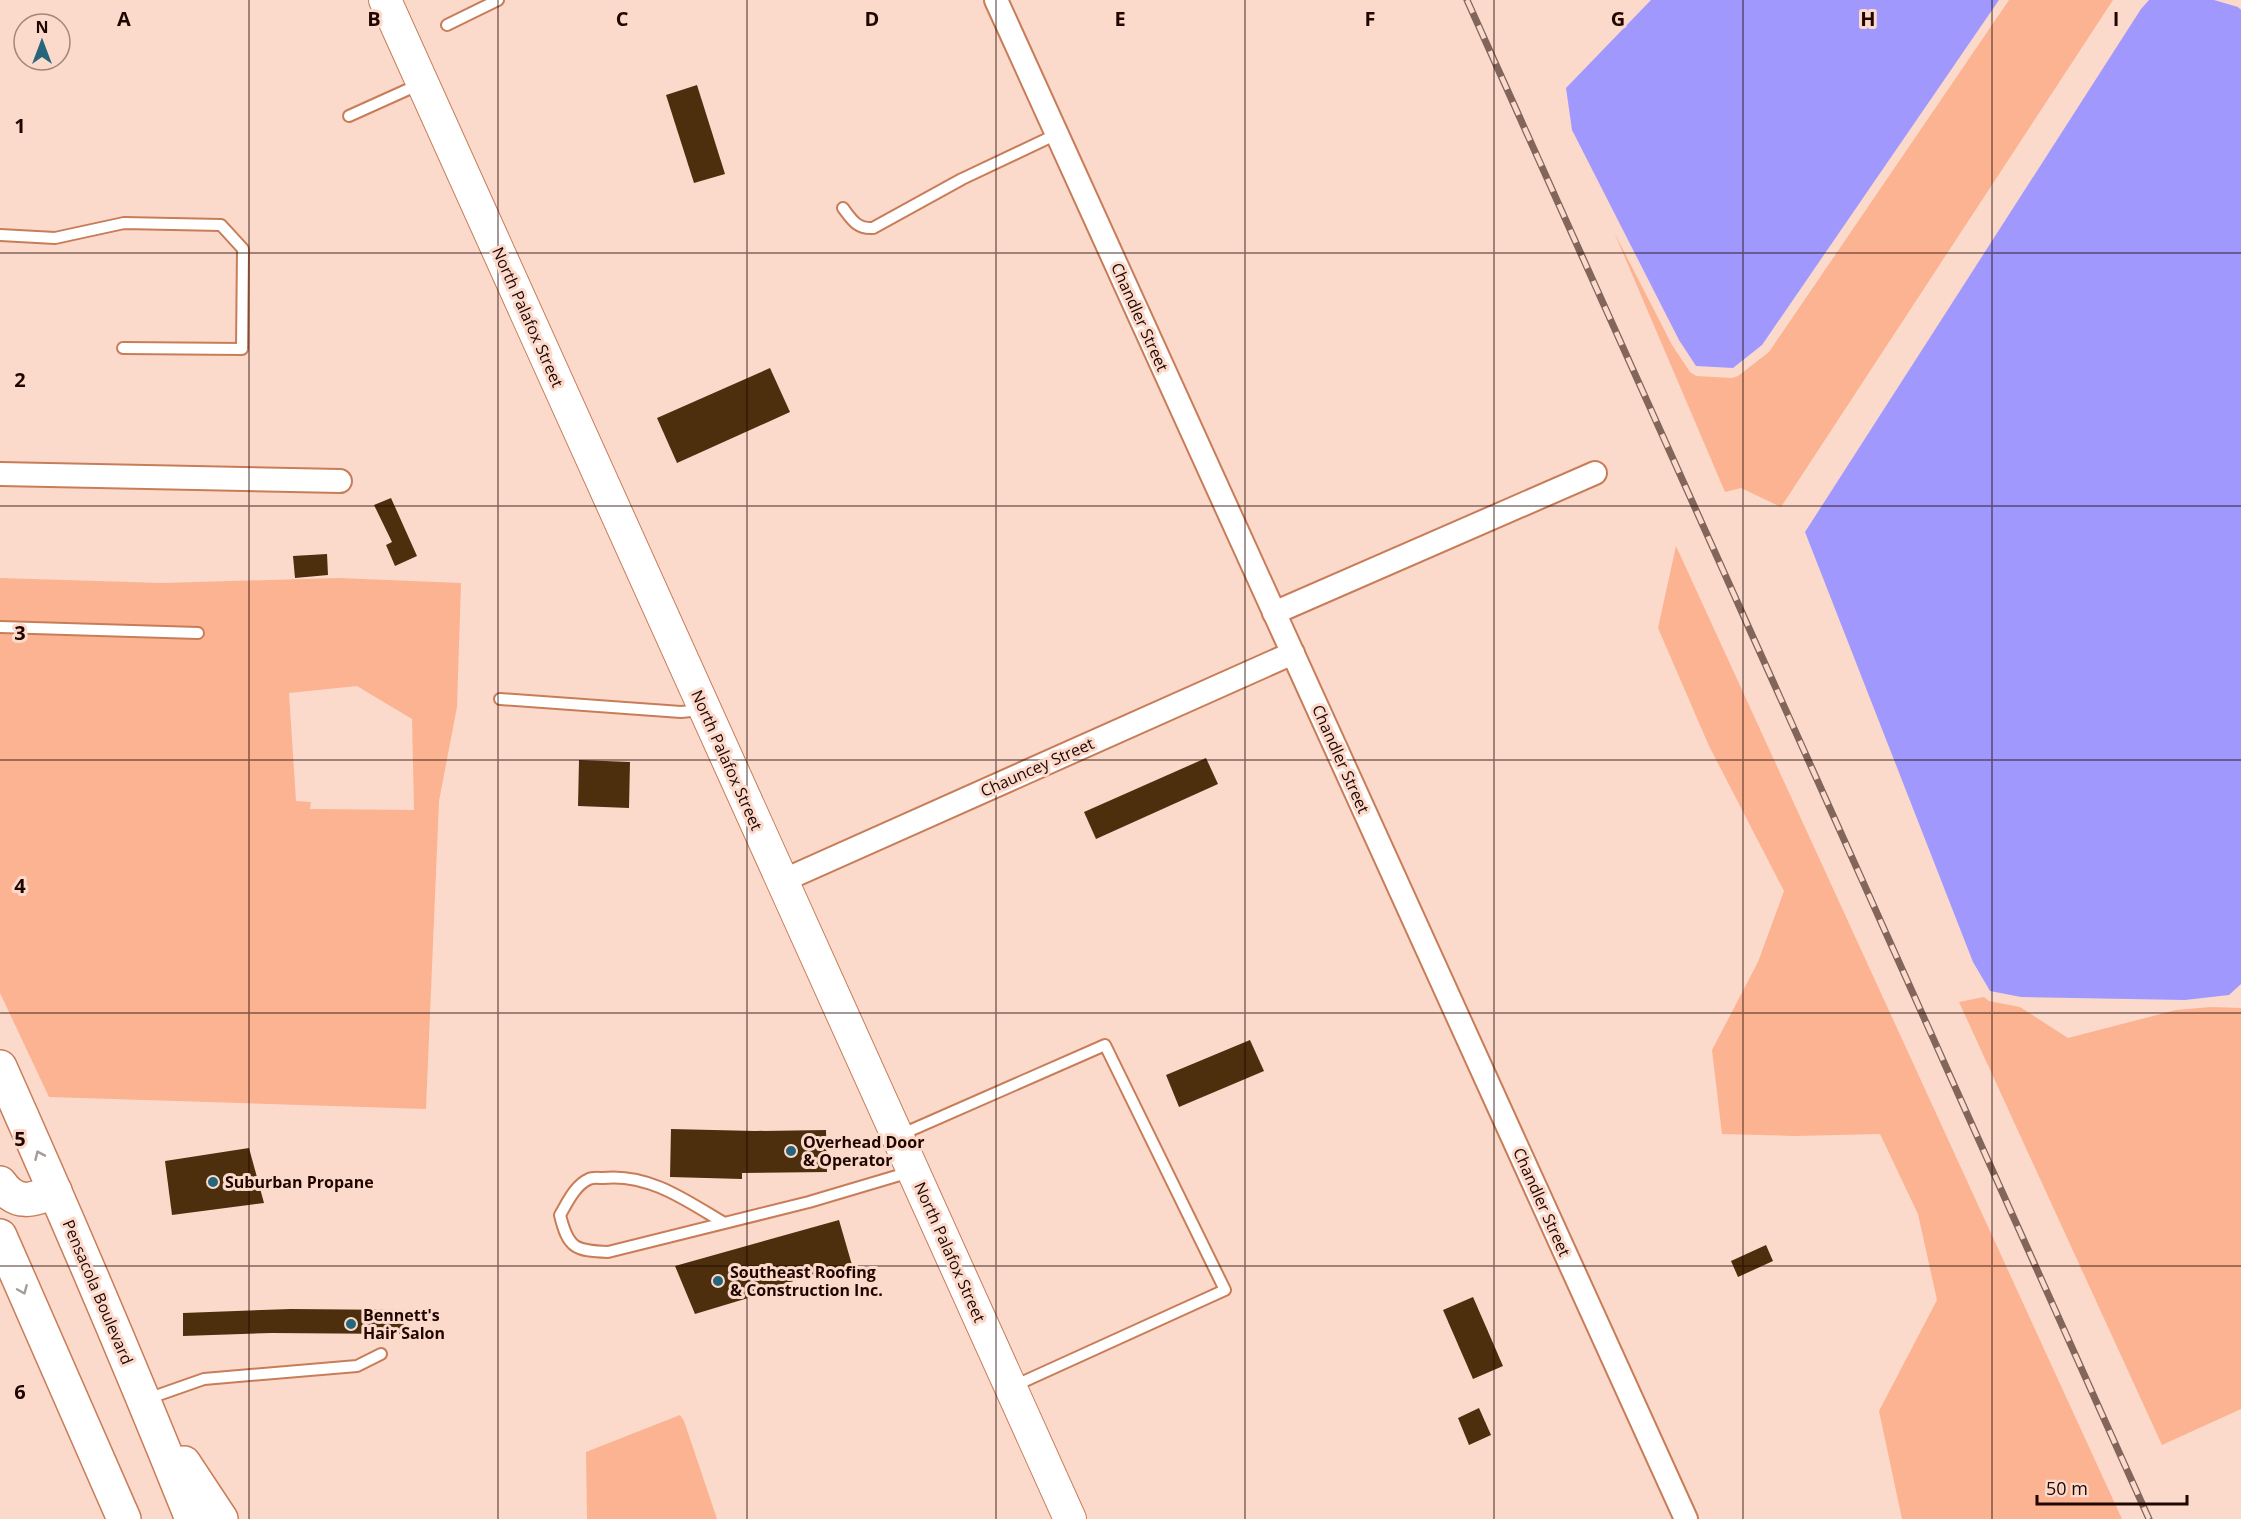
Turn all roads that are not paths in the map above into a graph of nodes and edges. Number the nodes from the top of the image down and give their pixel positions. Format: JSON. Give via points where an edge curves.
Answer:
{"nodes":[{"id":1,"x":385,"y":0,"type":"edge"},
{"id":2,"x":498,"y":0,"type":"edge"},
{"id":3,"x":996,"y":0,"type":"edge"},
{"id":4,"x":447,"y":25,"type":"dead end"},
{"id":5,"x":423,"y":83,"type":"junction"},
{"id":6,"x":349,"y":116,"type":"dead end"},
{"id":7,"x":1057,"y":134,"type":"junction"},
{"id":8,"x":843,"y":208,"type":"dead end"},
{"id":9,"x":0,"y":235,"type":"edge"},
{"id":10,"x":123,"y":348,"type":"dead end"},
{"id":11,"x":1595,"y":473,"type":"dead end"},
{"id":12,"x":0,"y":474,"type":"edge"},
{"id":13,"x":340,"y":482,"type":"dead end"},
{"id":14,"x":1274,"y":613,"type":"junction"},
{"id":15,"x":0,"y":627,"type":"edge"},
{"id":16,"x":198,"y":633,"type":"dead end"},
{"id":17,"x":1293,"y":653,"type":"junction"},
{"id":18,"x":500,"y":699,"type":"dead end"},
{"id":19,"x":704,"y":709,"type":"junction"},
{"id":20,"x":782,"y":881,"type":"junction"},
{"id":21,"x":0,"y":1067,"type":"edge"},
{"id":22,"x":897,"y":1136,"type":"junction"},
{"id":23,"x":913,"y":1171,"type":"junction"},
{"id":24,"x":0,"y":1184,"type":"edge"},
{"id":25,"x":55,"y":1191,"type":"junction"},
{"id":26,"x":724,"y":1223,"type":"junction"},
{"id":27,"x":0,"y":1236,"type":"edge"},
{"id":28,"x":381,"y":1353,"type":"dead end"},
{"id":29,"x":1011,"y":1387,"type":"junction"},
{"id":30,"x":69,"y":1398,"type":"junction"},
{"id":31,"x":144,"y":1400,"type":"junction"},
{"id":32,"x":100,"y":1519,"type":"edge"},
{"id":33,"x":124,"y":1519,"type":"edge"},
{"id":34,"x":192,"y":1519,"type":"edge"},
{"id":35,"x":221,"y":1519,"type":"edge"},
{"id":36,"x":1070,"y":1519,"type":"edge"},
{"id":37,"x":1686,"y":1519,"type":"edge"}],
"edges":[{"from":1,"to":5,"type":"main road","name":"North Palafox Street"},
{"from":2,"to":4,"type":"lane"},
{"from":3,"to":7,"type":"street","name":"Chandler Street"},
{"from":5,"to":6,"type":"lane"},
{"from":5,"to":19,"type":"main road","name":"North Palafox Street"},
{"from":7,"to":8,"type":"lane","via":[[962,179],[873,228],[855,224]]},
{"from":7,"to":14,"type":"street","name":"Chandler Street"},
{"from":9,"to":10,"type":"lane","via":[[55,238],[124,223],[221,225],[243,249],[242,349]]},
{"from":11,"to":14,"type":"street"},
{"from":12,"to":13,"type":"street"},
{"from":14,"to":17,"type":"street","name":"Chandler Street"},
{"from":15,"to":16,"type":"lane"},
{"from":17,"to":20,"type":"street","name":"Chauncey Street"},
{"from":17,"to":37,"type":"street","name":"Chandler Street"},
{"from":18,"to":19,"type":"lane","via":[[681,712]]},
{"from":19,"to":20,"type":"main road","name":"North Palafox Street"},
{"from":20,"to":22,"type":"main road","name":"North Palafox Street"},
{"from":25,"to":21,"type":"highway","name":"Pensacola Boulevard","one_way":true},
{"from":22,"to":23,"type":"main road","name":"North Palafox Street"},
{"from":22,"to":29,"type":"lane","via":[[1105,1045],[1225,1290]]},
{"from":23,"to":26,"type":"lane"},
{"from":23,"to":29,"type":"main road","name":"North Palafox Street"},
{"from":24,"to":25,"type":"highway","via":[[16,1198],[32,1200]]},
{"from":25,"to":31,"type":"highway","name":"Pensacola Boulevard"},
{"from":26,"to":26,"type":"lane","via":[[608,1252],[576,1247],[565,1236],[560,1215],[573,1192],[589,1179],[612,1177],[667,1189]]},
{"from":27,"to":30,"type":"highway","one_way":true},
{"from":28,"to":31,"type":"lane","via":[[357,1366],[204,1379]]},
{"from":29,"to":36,"type":"main road","name":"North Palafox Street"},
{"from":30,"to":32,"type":"highway"},
{"from":30,"to":33,"type":"highway"},
{"from":31,"to":34,"type":"highway","name":"Pensacola Boulevard"},
{"from":31,"to":35,"type":"highway"}]}
